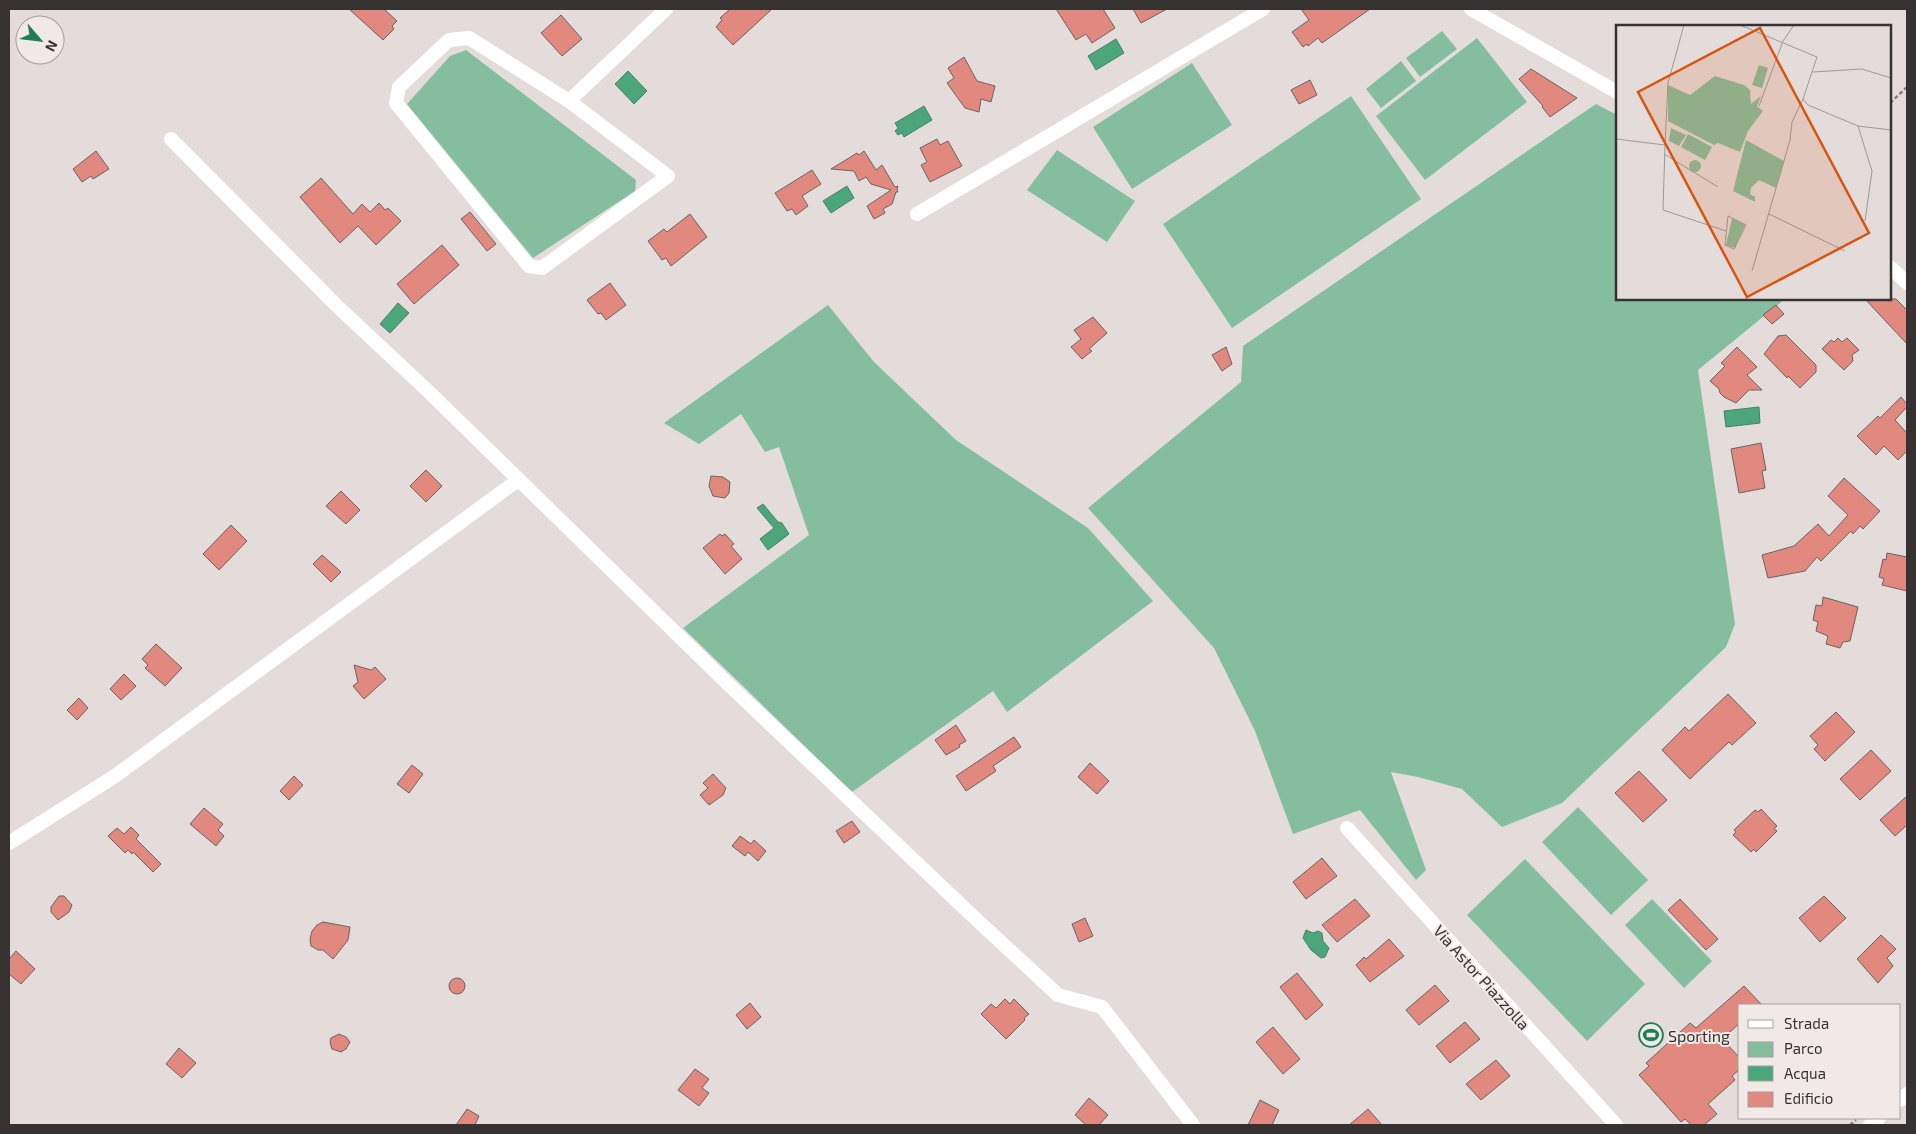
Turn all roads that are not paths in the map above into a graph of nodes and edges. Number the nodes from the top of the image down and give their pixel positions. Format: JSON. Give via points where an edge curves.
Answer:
{"nodes":[{"id":1,"x":666,"y":9,"type":"edge"},
{"id":2,"x":1263,"y":9,"type":"edge"},
{"id":3,"x":1471,"y":9,"type":"edge"},
{"id":4,"x":1616,"y":91,"type":"edge"},
{"id":5,"x":568,"y":101,"type":"junction"},
{"id":6,"x":171,"y":139,"type":"dead end"},
{"id":7,"x":917,"y":214,"type":"dead end"},
{"id":8,"x":1891,"y":268,"type":"edge"},
{"id":9,"x":1907,"y":284,"type":"edge"},
{"id":10,"x":518,"y":480,"type":"junction"},
{"id":11,"x":1347,"y":828,"type":"dead end"},
{"id":12,"x":9,"y":843,"type":"edge"},
{"id":13,"x":1193,"y":1125,"type":"edge"},
{"id":14,"x":1616,"y":1125,"type":"edge"}],
"edges":[{"from":1,"to":5,"type":"street"},
{"from":2,"to":7,"type":"street"},
{"from":3,"to":4,"type":"street"},
{"from":5,"to":5,"type":"street","via":[[668,176],[542,268],[529,266],[396,103],[399,87],[449,40],[469,38]]},
{"from":6,"to":10,"type":"street","via":[[337,306]]},
{"from":8,"to":9,"type":"street"},
{"from":10,"to":12,"type":"street","via":[[116,776]]},
{"from":10,"to":13,"type":"street","via":[[728,684],[1058,995],[1102,1008]]},
{"from":11,"to":14,"type":"street","name":"Via Astor Piazzolla"}]}
